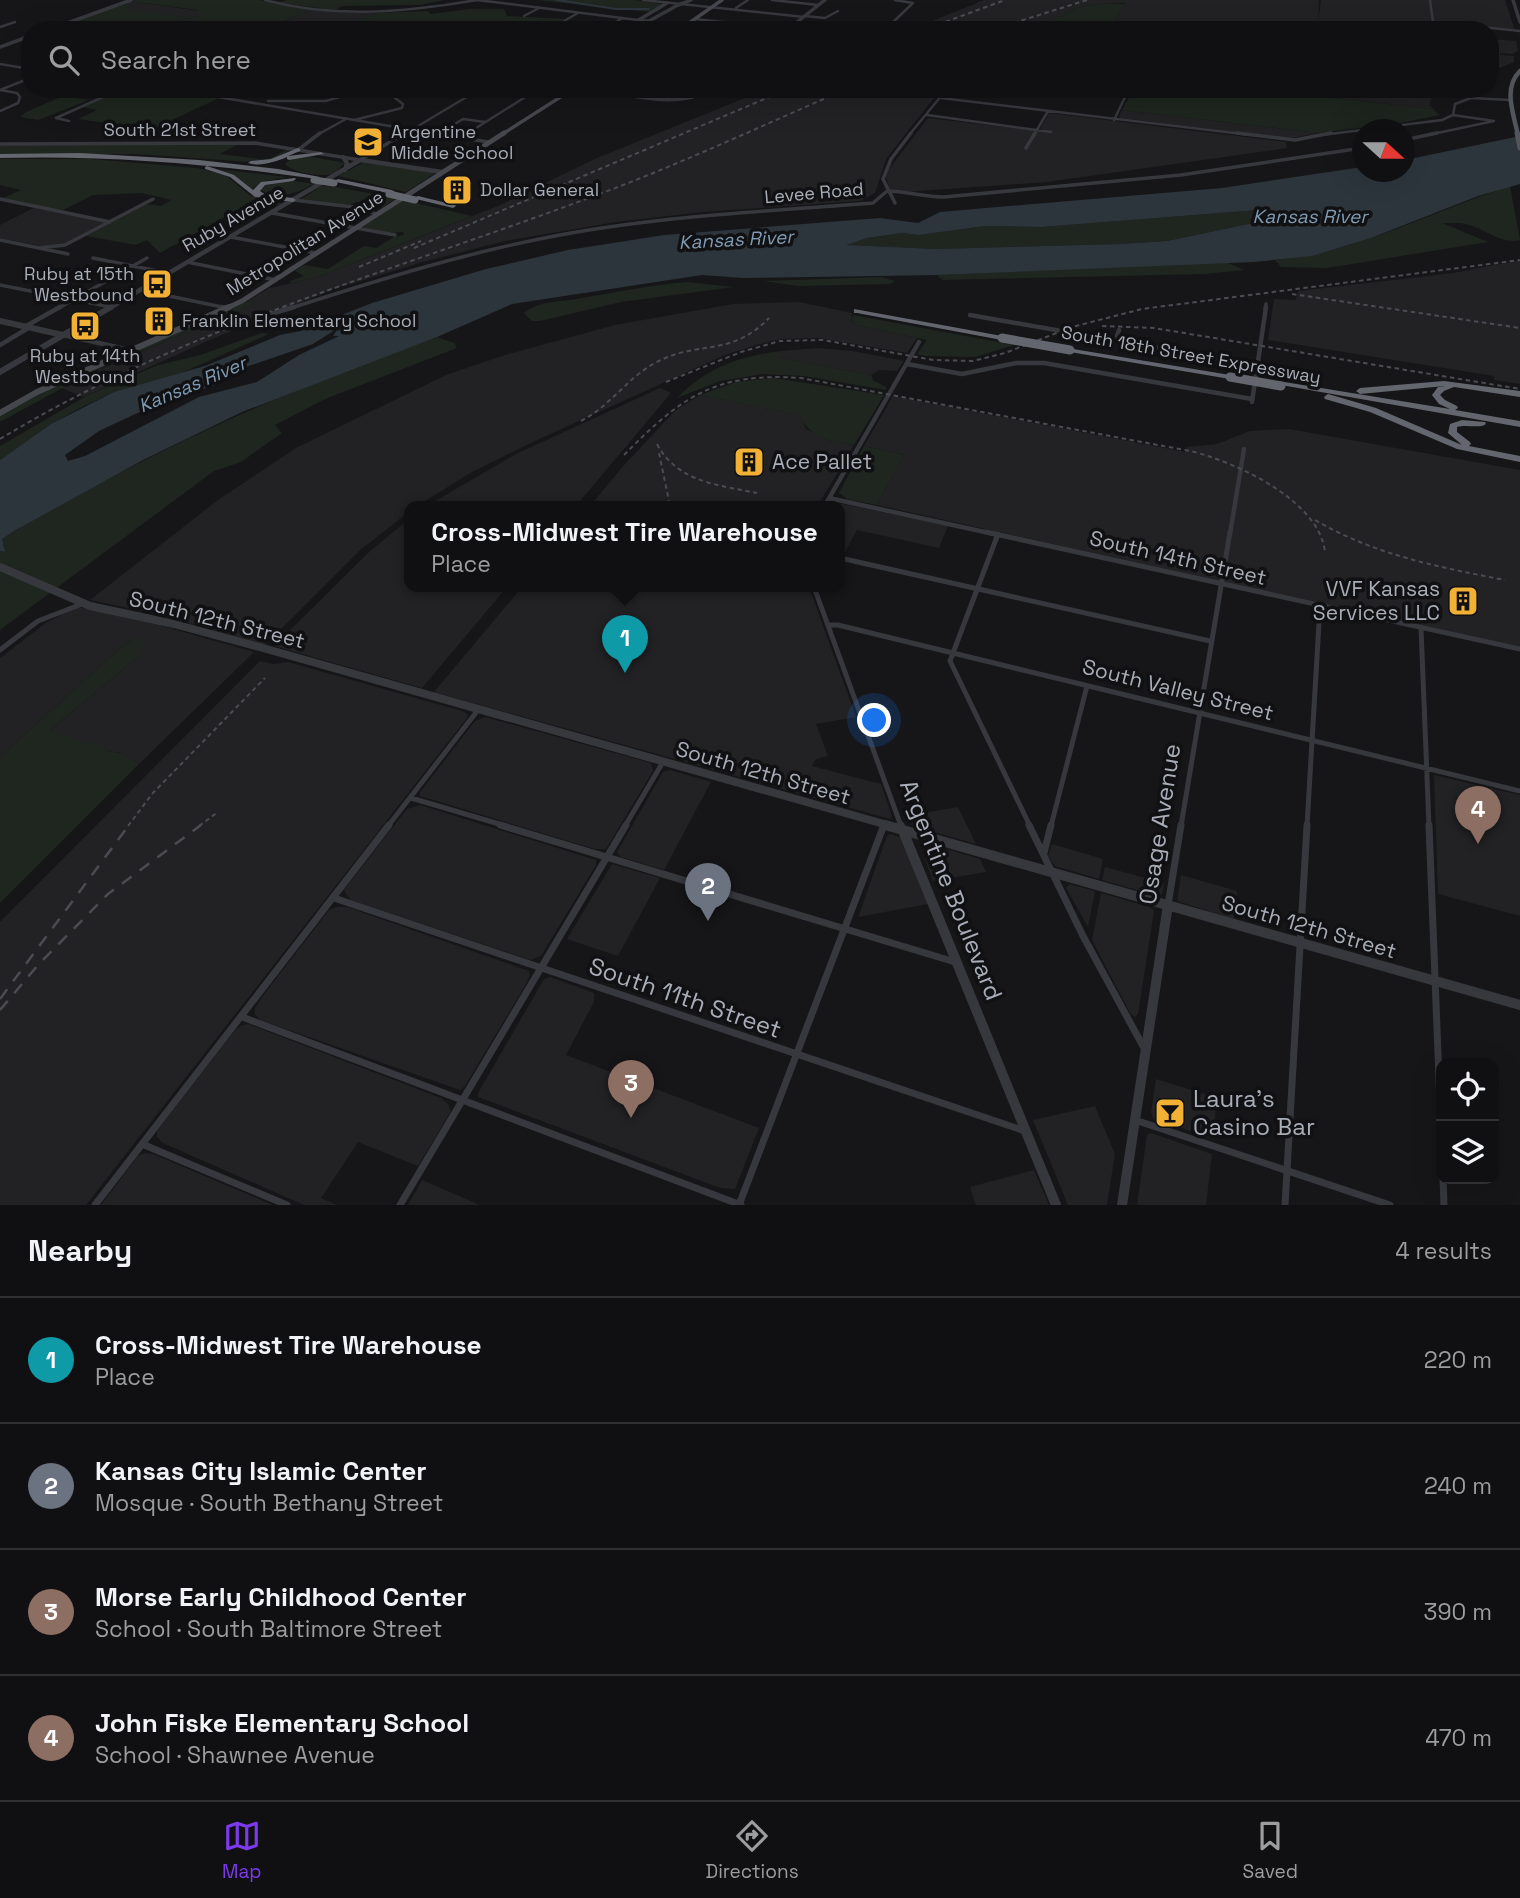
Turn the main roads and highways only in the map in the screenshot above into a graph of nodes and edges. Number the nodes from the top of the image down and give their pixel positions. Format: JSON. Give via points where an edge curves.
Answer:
{"nodes":[{"id":1,"x":722,"y":0,"type":"edge"},
{"id":2,"x":692,"y":21,"type":"edge"},
{"id":3,"x":1520,"y":71,"type":"edge"},
{"id":4,"x":559,"y":98,"type":"edge"},
{"id":5,"x":1520,"y":148,"type":"edge"},
{"id":6,"x":321,"y":154,"type":"road end"},
{"id":7,"x":0,"y":157,"type":"edge"},
{"id":8,"x":174,"y":160,"type":"junction"},
{"id":9,"x":283,"y":160,"type":"junction"},
{"id":10,"x":297,"y":174,"type":"junction"},
{"id":11,"x":313,"y":178,"type":"junction"},
{"id":12,"x":304,"y":194,"type":"road end"},
{"id":13,"x":270,"y":197,"type":"junction"},
{"id":14,"x":451,"y":207,"type":"dead end"},
{"id":15,"x":858,"y":310,"type":"dead end"},
{"id":16,"x":1281,"y":384,"type":"junction"},
{"id":17,"x":1323,"y":390,"type":"junction"},
{"id":18,"x":1312,"y":392,"type":"junction"},
{"id":19,"x":1520,"y":396,"type":"edge"},
{"id":20,"x":0,"y":413,"type":"edge"},
{"id":21,"x":1476,"y":416,"type":"junction"},
{"id":22,"x":1503,"y":425,"type":"junction"},
{"id":23,"x":1520,"y":426,"type":"edge"},
{"id":24,"x":1520,"y":457,"type":"edge"}],
"edges":[{"from":1,"to":2,"type":"main road"},
{"from":3,"to":5,"type":"main road","via":[[1511,80],[1510,100]]},
{"from":4,"to":20,"type":"main road","name":"Metropolitan Avenue","via":[[227,308],[37,392]]},
{"from":6,"to":9,"type":"highway"},
{"from":7,"to":8,"type":"highway"},
{"from":8,"to":9,"type":"highway","via":[[258,163],[298,150]]},
{"from":8,"to":10,"type":"highway"},
{"from":8,"to":11,"type":"highway"},
{"from":8,"to":13,"type":"highway","via":[[232,176],[257,196],[293,200]]},
{"from":9,"to":10,"type":"highway","via":[[281,165]]},
{"from":10,"to":11,"type":"highway"},
{"from":11,"to":13,"type":"highway","via":[[273,180],[256,188]]},
{"from":11,"to":14,"type":"highway","bridge":true},
{"from":12,"to":13,"type":"highway"},
{"from":15,"to":16,"type":"highway","name":"South 18th Street Expressway","bridge":true},
{"from":16,"to":17,"type":"highway","name":"South 18th Street Expressway"},
{"from":16,"to":18,"type":"highway","name":"South 18th Street Expressway"},
{"from":17,"to":19,"type":"highway","via":[[1368,391],[1444,383]]},
{"from":17,"to":21,"type":"highway","name":"South 18th Street Expressway"},
{"from":18,"to":22,"type":"highway","name":"South 18th Street Expressway"},
{"from":18,"to":24,"type":"highway","via":[[1373,410],[1460,447]]},
{"from":19,"to":21,"type":"highway","via":[[1454,387],[1437,391],[1442,402]]},
{"from":21,"to":23,"type":"highway","name":"South 18th Street Expressway"},
{"from":22,"to":23,"type":"highway","name":"South 18th Street Expressway"},
{"from":22,"to":24,"type":"highway","via":[[1462,423],[1451,429],[1468,445]]}]}
